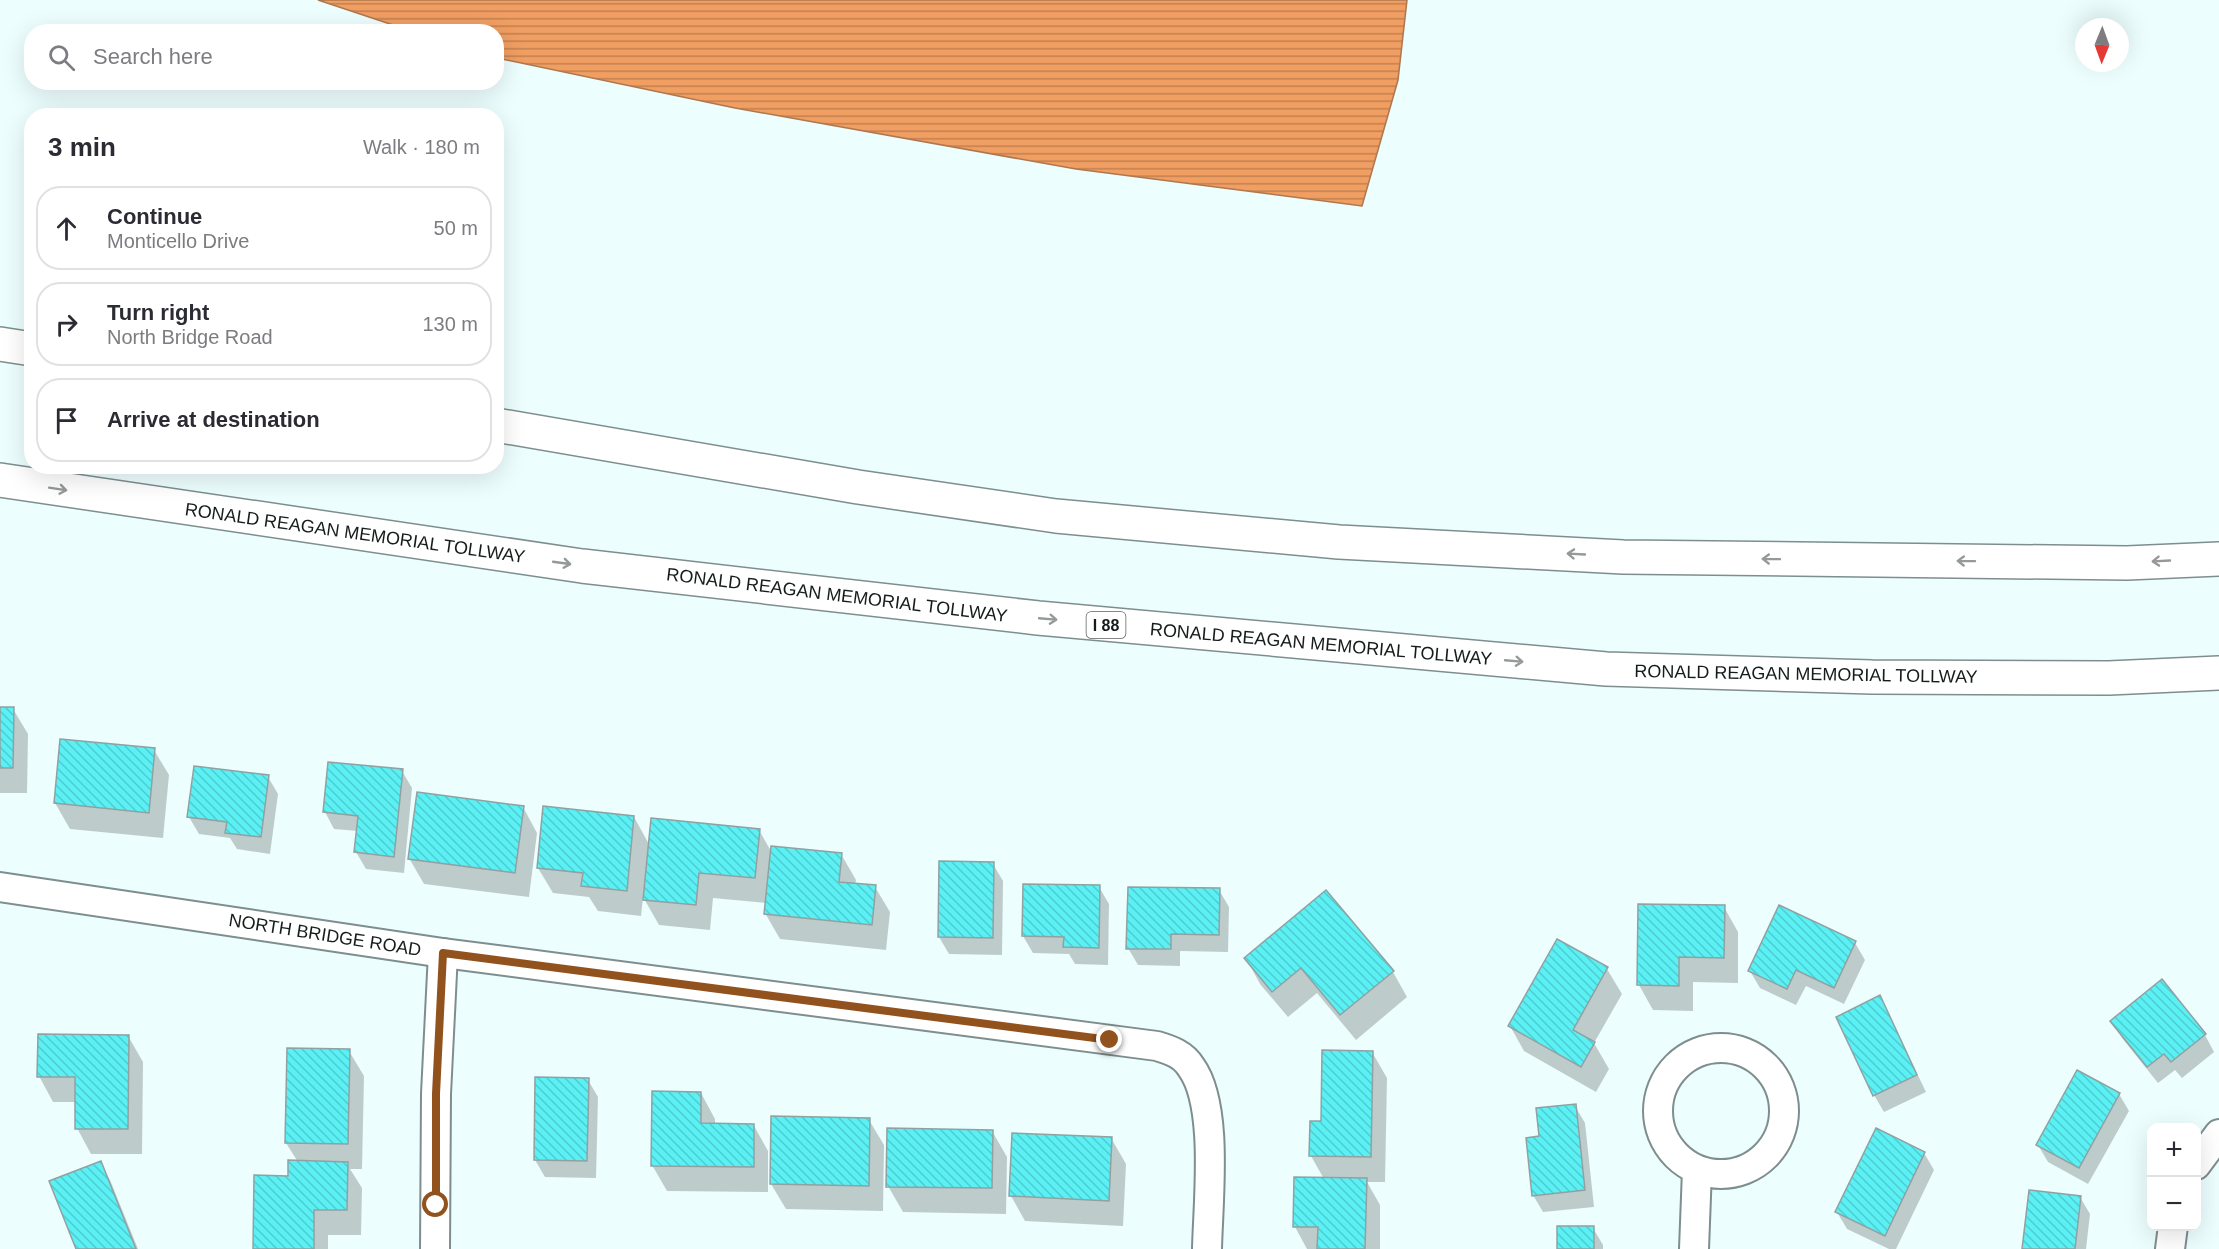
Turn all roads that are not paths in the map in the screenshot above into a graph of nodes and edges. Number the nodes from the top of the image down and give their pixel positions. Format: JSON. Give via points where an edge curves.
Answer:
{"nodes":[{"id":1,"x":0,"y":344,"type":"edge"},
{"id":2,"x":24,"y":348,"type":"edge"},
{"id":3,"x":504,"y":426,"type":"edge"},
{"id":4,"x":0,"y":480,"type":"edge"},
{"id":5,"x":2219,"y":559,"type":"edge"},
{"id":6,"x":2219,"y":672,"type":"edge"},
{"id":7,"x":0,"y":887,"type":"edge"},
{"id":8,"x":443,"y":953,"type":"junction"},
{"id":9,"x":2219,"y":1134,"type":"edge"},
{"id":10,"x":2201,"y":1158,"type":"edge"},
{"id":11,"x":1697,"y":1170,"type":"junction"},
{"id":12,"x":2172,"y":1231,"type":"edge"},
{"id":13,"x":435,"y":1249,"type":"edge"},
{"id":14,"x":1208,"y":1249,"type":"edge"},
{"id":15,"x":1694,"y":1249,"type":"edge"},
{"id":16,"x":2170,"y":1249,"type":"edge"}],
"edges":[{"from":1,"to":2,"type":"highway"},
{"from":5,"to":3,"type":"highway","one_way":true,"via":[[2127,563],[1623,557],[1339,542],[1056,516],[858,487]]},
{"from":4,"to":6,"type":"highway","name":"RONALD REAGAN MEMORIAL TOLLWAY","number":"I 88","one_way":true,"via":[[582,566],[1038,618],[1606,669],[1872,677],[2109,678]]},
{"from":7,"to":8,"type":"street","name":"NORTH BRIDGE ROAD"},
{"from":8,"to":13,"type":"street","via":[[436,1094]]},
{"from":8,"to":14,"type":"street","name":"NORTH BRIDGE ROAD","via":[[1174,1051],[1191,1065],[1205,1097],[1209,1130]]},
{"from":9,"to":10,"type":"street"},
{"from":11,"to":11,"type":"street","via":[[1679,1158],[1665,1141],[1658,1120],[1659,1098],[1667,1078],[1682,1061],[1701,1051],[1723,1047],[1744,1051],[1775,1076],[1785,1114],[1781,1134],[1755,1165],[1717,1174]]},
{"from":11,"to":15,"type":"street"},
{"from":12,"to":16,"type":"street"}]}
